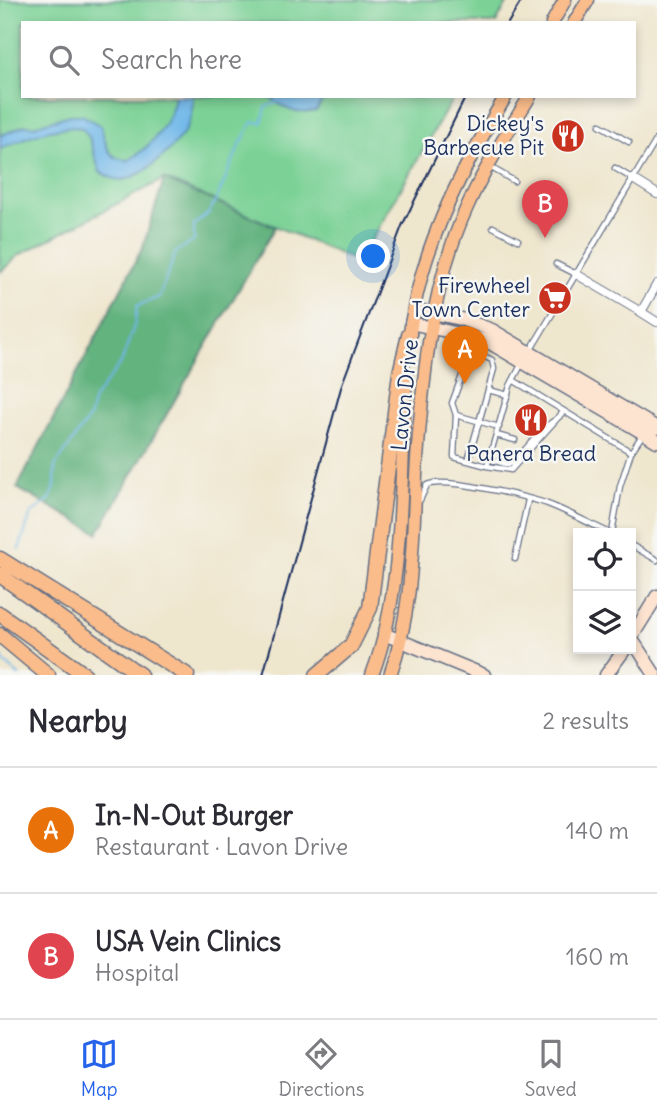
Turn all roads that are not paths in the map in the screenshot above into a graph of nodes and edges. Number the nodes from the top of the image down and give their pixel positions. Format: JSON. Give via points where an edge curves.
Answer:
{"nodes":[{"id":1,"x":565,"y":0,"type":"edge"},
{"id":2,"x":574,"y":0,"type":"edge"},
{"id":3,"x":588,"y":0,"type":"edge"},
{"id":4,"x":553,"y":21,"type":"edge"},
{"id":5,"x":562,"y":21,"type":"edge"},
{"id":6,"x":575,"y":21,"type":"edge"},
{"id":7,"x":505,"y":98,"type":"edge"},
{"id":8,"x":529,"y":98,"type":"edge"},
{"id":9,"x":600,"y":125,"type":"dead end"},
{"id":10,"x":657,"y":139,"type":"edge"},
{"id":11,"x":629,"y":142,"type":"dead end"},
{"id":12,"x":489,"y":167,"type":"junction"},
{"id":13,"x":615,"y":168,"type":"dead end"},
{"id":14,"x":633,"y":179,"type":"junction"},
{"id":15,"x":514,"y":181,"type":"dead end"},
{"id":16,"x":657,"y":194,"type":"edge"},
{"id":17,"x":493,"y":227,"type":"dead end"},
{"id":18,"x":518,"y":240,"type":"dead end"},
{"id":19,"x":556,"y":264,"type":"dead end"},
{"id":20,"x":576,"y":274,"type":"junction"},
{"id":21,"x":657,"y":284,"type":"edge"},
{"id":22,"x":414,"y":309,"type":"junction"},
{"id":23,"x":641,"y":313,"type":"junction"},
{"id":24,"x":433,"y":320,"type":"junction"},
{"id":25,"x":657,"y":322,"type":"edge"},
{"id":26,"x":410,"y":329,"type":"junction"},
{"id":27,"x":526,"y":357,"type":"junction"},
{"id":28,"x":513,"y":380,"type":"junction"},
{"id":29,"x":488,"y":390,"type":"junction"},
{"id":30,"x":508,"y":395,"type":"junction"},
{"id":31,"x":564,"y":411,"type":"junction"},
{"id":32,"x":456,"y":415,"type":"junction"},
{"id":33,"x":559,"y":417,"type":"junction"},
{"id":34,"x":479,"y":421,"type":"junction"},
{"id":35,"x":499,"y":427,"type":"junction"},
{"id":36,"x":657,"y":428,"type":"edge"},
{"id":37,"x":643,"y":433,"type":"junction"},
{"id":38,"x":496,"y":435,"type":"junction"},
{"id":39,"x":515,"y":440,"type":"dead end"},
{"id":40,"x":657,"y":441,"type":"edge"},
{"id":41,"x":631,"y":452,"type":"junction"},
{"id":42,"x":489,"y":459,"type":"junction"},
{"id":43,"x":468,"y":461,"type":"junction"},
{"id":44,"x":487,"y":466,"type":"junction"},
{"id":45,"x":528,"y":500,"type":"junction"},
{"id":46,"x":600,"y":528,"type":"edge"},
{"id":47,"x":612,"y":528,"type":"edge"},
{"id":48,"x":414,"y":532,"type":"junction"},
{"id":49,"x":636,"y":548,"type":"edge"},
{"id":50,"x":0,"y":559,"type":"edge"},
{"id":51,"x":515,"y":559,"type":"dead end"},
{"id":52,"x":657,"y":560,"type":"edge"},
{"id":53,"x":0,"y":575,"type":"edge"},
{"id":54,"x":657,"y":596,"type":"edge"},
{"id":55,"x":0,"y":614,"type":"edge"},
{"id":56,"x":384,"y":634,"type":"junction"},
{"id":57,"x":0,"y":635,"type":"edge"},
{"id":58,"x":401,"y":640,"type":"junction"},
{"id":59,"x":621,"y":654,"type":"edge"},
{"id":60,"x":154,"y":657,"type":"junction"},
{"id":61,"x":48,"y":675,"type":"edge"},
{"id":62,"x":85,"y":675,"type":"edge"},
{"id":63,"x":140,"y":675,"type":"edge"},
{"id":64,"x":177,"y":675,"type":"edge"},
{"id":65,"x":187,"y":675,"type":"edge"},
{"id":66,"x":317,"y":675,"type":"edge"},
{"id":67,"x":372,"y":675,"type":"edge"},
{"id":68,"x":390,"y":675,"type":"edge"},
{"id":69,"x":484,"y":675,"type":"edge"},
{"id":70,"x":606,"y":675,"type":"edge"},
{"id":71,"x":655,"y":675,"type":"edge"}],
"edges":[{"from":1,"to":4,"type":"main road"},
{"from":2,"to":5,"type":"main road"},
{"from":3,"to":6,"type":"main road"},
{"from":7,"to":22,"type":"main road","name":"Lavon Drive","via":[[453,192]]},
{"from":8,"to":12,"type":"main road","name":"Lavon Drive"},
{"from":9,"to":11,"type":"lane"},
{"from":10,"to":14,"type":"lane"},
{"from":12,"to":15,"type":"lane"},
{"from":12,"to":24,"type":"main road","name":"Lavon Drive","via":[[455,238]]},
{"from":13,"to":14,"type":"lane"},
{"from":14,"to":16,"type":"street"},
{"from":14,"to":20,"type":"lane"},
{"from":17,"to":18,"type":"lane"},
{"from":19,"to":20,"type":"lane"},
{"from":20,"to":23,"type":"street"},
{"from":20,"to":27,"type":"lane"},
{"from":21,"to":23,"type":"street"},
{"from":22,"to":24,"type":"street"},
{"from":22,"to":26,"type":"main road","name":"Lavon Drive"},
{"from":23,"to":25,"type":"street"},
{"from":24,"to":26,"type":"street"},
{"from":24,"to":27,"type":"street"},
{"from":24,"to":48,"type":"main road","name":"Lavon Drive"},
{"from":26,"to":56,"type":"main road","name":"Lavon Drive","via":[[396,558]]},
{"from":26,"to":66,"type":"highway","via":[[400,373],[370,608],[351,646]]},
{"from":27,"to":28,"type":"lane"},
{"from":27,"to":36,"type":"street"},
{"from":27,"to":37,"type":"street"},
{"from":28,"to":30,"type":"lane"},
{"from":28,"to":31,"type":"lane"},
{"from":29,"to":30,"type":"lane"},
{"from":29,"to":32,"type":"lane","via":[[492,360],[470,354],[452,403]]},
{"from":29,"to":34,"type":"lane"},
{"from":30,"to":35,"type":"lane"},
{"from":31,"to":33,"type":"lane"},
{"from":31,"to":41,"type":"lane"},
{"from":32,"to":34,"type":"lane"},
{"from":32,"to":43,"type":"lane","via":[[454,457]]},
{"from":33,"to":42,"type":"lane","via":[[513,463]]},
{"from":33,"to":44,"type":"lane","via":[[511,470]]},
{"from":34,"to":35,"type":"lane"},
{"from":34,"to":43,"type":"lane"},
{"from":35,"to":38,"type":"lane"},
{"from":37,"to":40,"type":"street"},
{"from":37,"to":41,"type":"lane"},
{"from":38,"to":39,"type":"lane"},
{"from":38,"to":42,"type":"lane"},
{"from":41,"to":47,"type":"lane"},
{"from":42,"to":44,"type":"lane"},
{"from":43,"to":44,"type":"lane"},
{"from":45,"to":46,"type":"lane","via":[[543,502]]},
{"from":45,"to":48,"type":"lane","via":[[434,482],[422,491]]},
{"from":45,"to":51,"type":"lane"},
{"from":48,"to":58,"type":"main road","name":"Lavon Drive"},
{"from":49,"to":52,"type":"lane"},
{"from":50,"to":60,"type":"highway"},
{"from":53,"to":63,"type":"highway"},
{"from":54,"to":71,"type":"street","via":[[631,638]]},
{"from":55,"to":62,"type":"highway"},
{"from":56,"to":58,"type":"street"},
{"from":56,"to":67,"type":"main road","name":"Lavon Drive"},
{"from":57,"to":61,"type":"highway"},
{"from":58,"to":68,"type":"main road","name":"Lavon Drive"},
{"from":58,"to":69,"type":"street"},
{"from":59,"to":70,"type":"street"},
{"from":60,"to":64,"type":"highway"},
{"from":60,"to":65,"type":"highway"}]}
